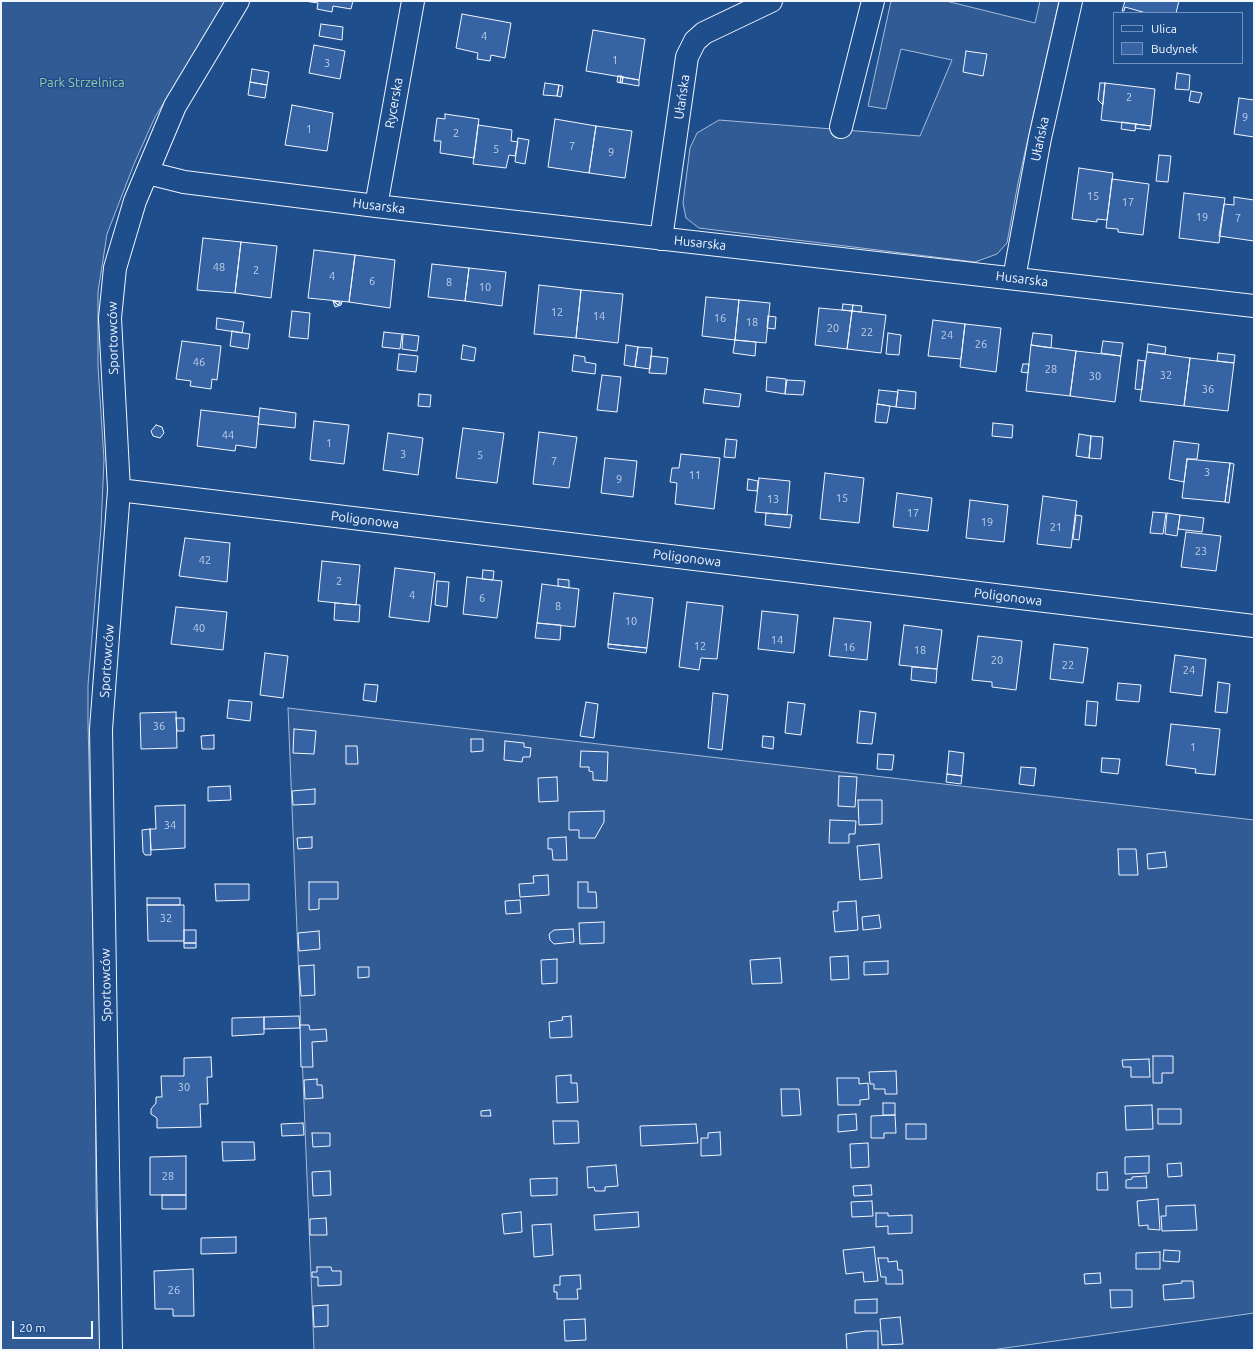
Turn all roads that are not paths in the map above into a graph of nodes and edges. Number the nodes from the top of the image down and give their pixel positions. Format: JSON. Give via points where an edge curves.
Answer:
{"nodes":[{"id":1,"x":238,"y":1,"type":"edge"},
{"id":2,"x":413,"y":1,"type":"edge"},
{"id":3,"x":771,"y":1,"type":"edge"},
{"id":4,"x":873,"y":1,"type":"edge"},
{"id":5,"x":1071,"y":1,"type":"edge"},
{"id":6,"x":841,"y":127,"type":"dead end"},
{"id":7,"x":148,"y":173,"type":"junction"},
{"id":8,"x":376,"y":206,"type":"junction"},
{"id":9,"x":662,"y":239,"type":"junction"},
{"id":10,"x":1014,"y":278,"type":"junction"},
{"id":11,"x":1254,"y":306,"type":"edge"},
{"id":12,"x":119,"y":490,"type":"junction"},
{"id":13,"x":1254,"y":626,"type":"edge"},
{"id":14,"x":111,"y":1350,"type":"edge"}],
"edges":[{"from":1,"to":7,"type":"street","name":"Sportowców","via":[[175,106]]},
{"from":2,"to":8,"type":"street","name":"Rycerska"},
{"from":3,"to":9,"type":"street","name":"Ułańska","via":[[704,33],[695,41],[687,57]]},
{"from":4,"to":6,"type":"street"},
{"from":5,"to":10,"type":"street","name":"Ułańska","via":[[1040,138]]},
{"from":7,"to":8,"type":"street","name":"Husarska","via":[[184,182]]},
{"from":7,"to":12,"type":"street","name":"Sportowców","via":[[135,200],[115,268],[110,318]]},
{"from":8,"to":9,"type":"street","name":"Husarska"},
{"from":9,"to":10,"type":"street","name":"Husarska"},
{"from":10,"to":11,"type":"street","name":"Husarska"},
{"from":12,"to":13,"type":"street","name":"Poligonowa"},
{"from":12,"to":14,"type":"street","name":"Sportowców","via":[[101,729]]}]}
